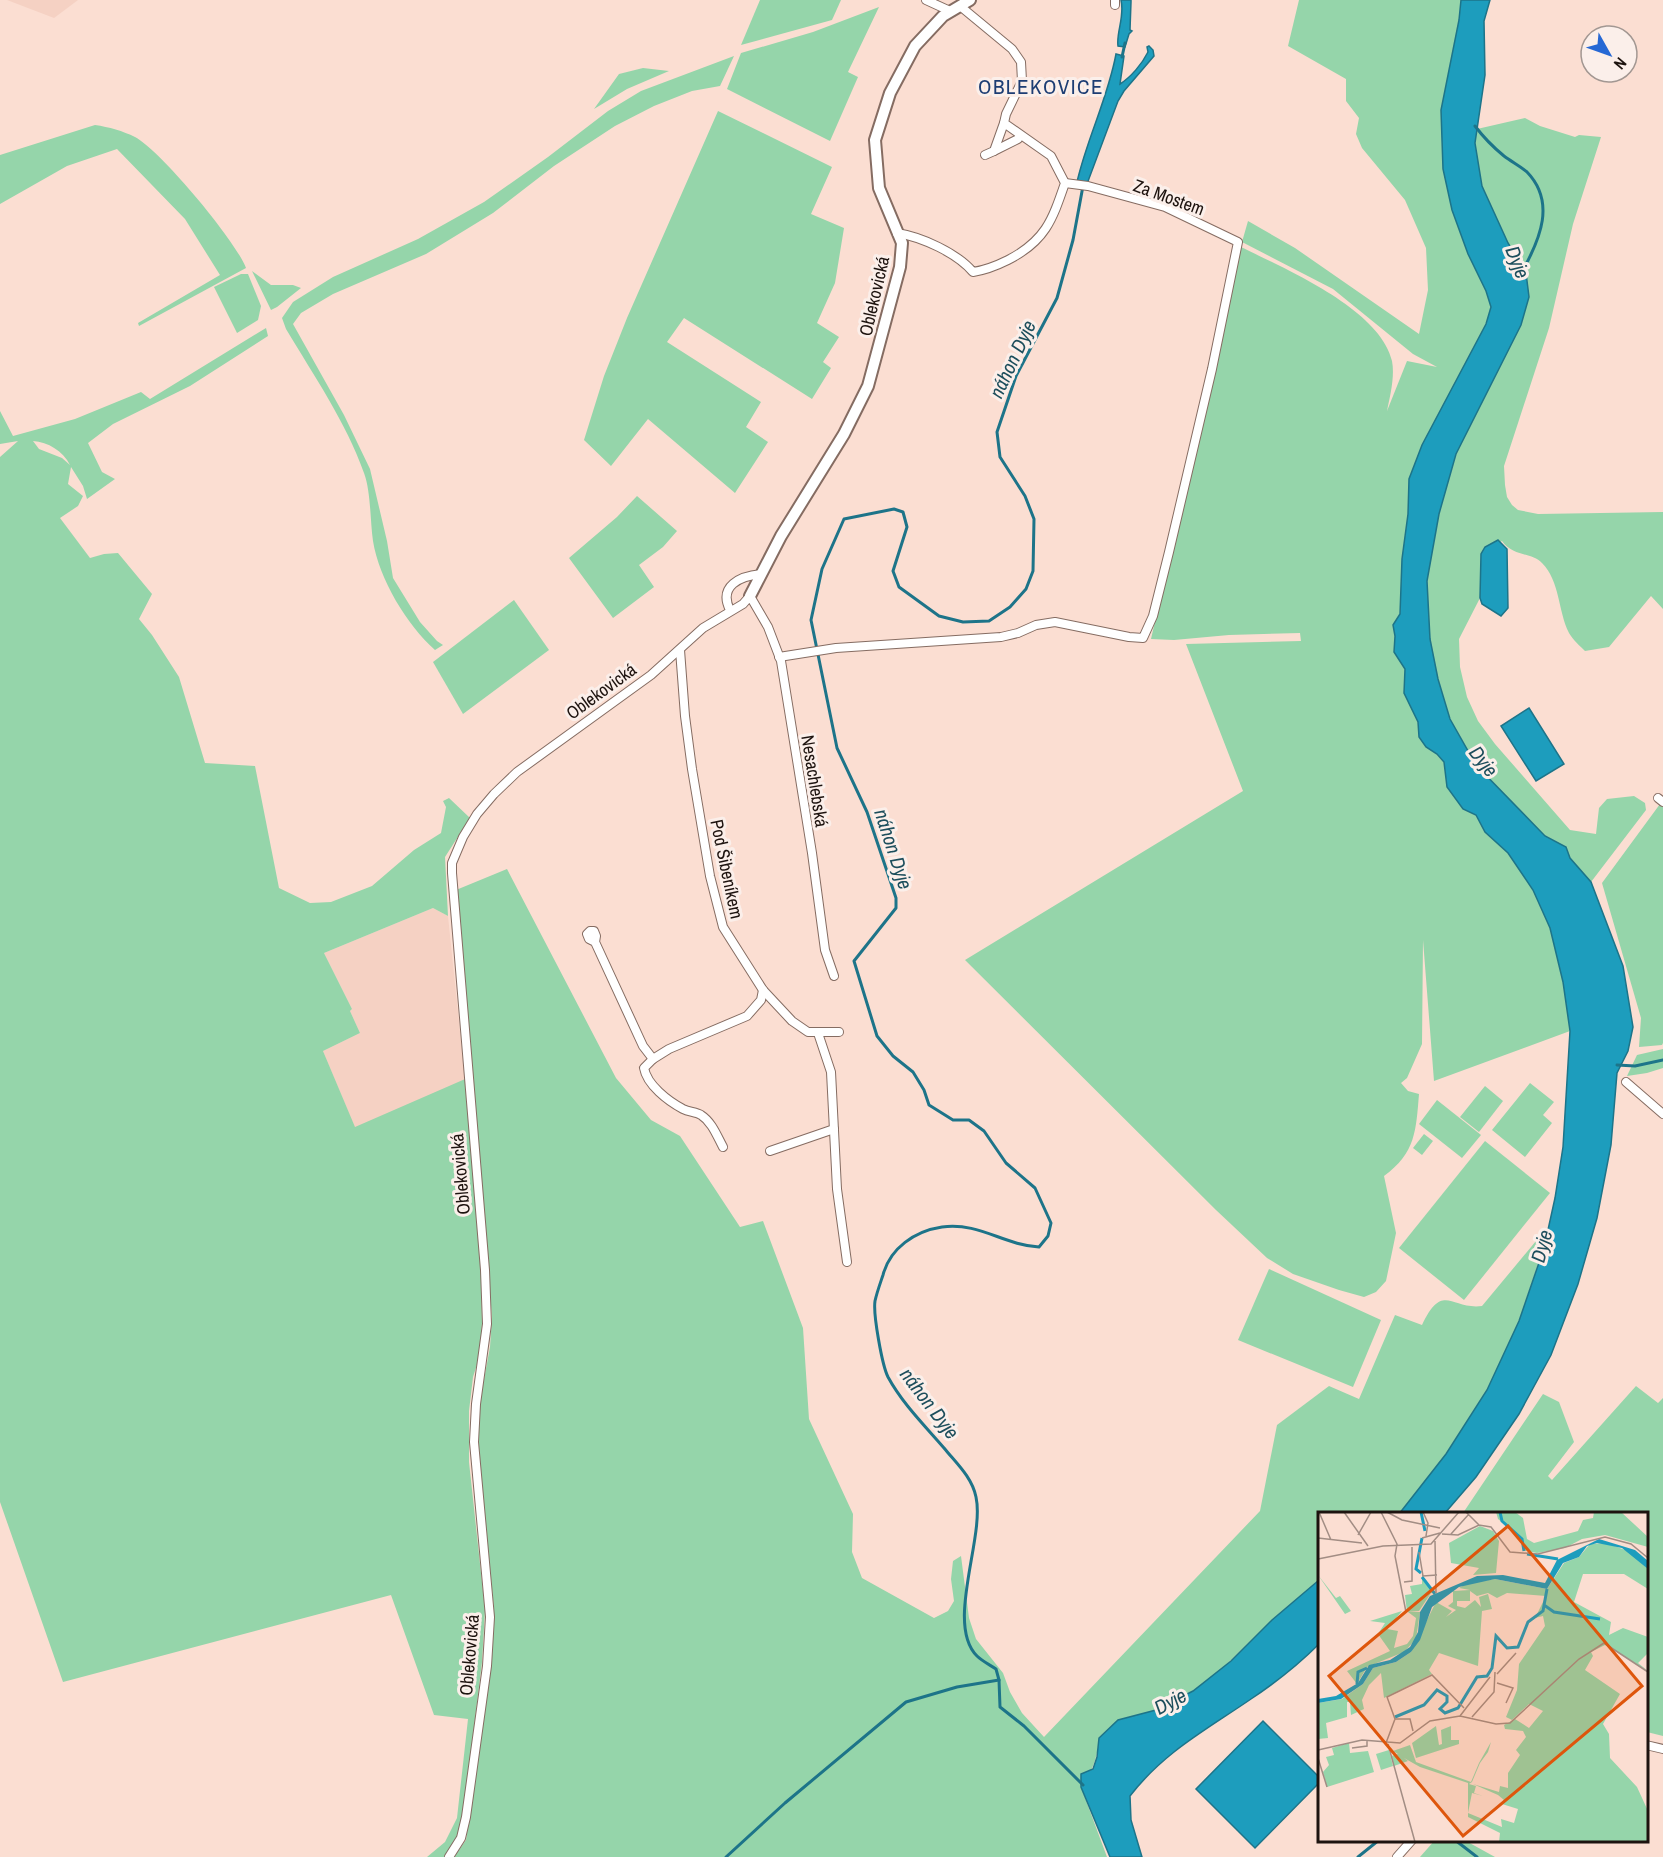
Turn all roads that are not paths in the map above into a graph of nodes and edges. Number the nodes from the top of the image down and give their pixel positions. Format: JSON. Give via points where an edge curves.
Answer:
{"nodes":[{"id":1,"x":926,"y":0,"type":"edge"},
{"id":2,"x":965,"y":3,"type":"edge"},
{"id":3,"x":950,"y":12,"type":"junction"},
{"id":4,"x":1004,"y":123,"type":"junction"},
{"id":5,"x":1020,"y":135,"type":"junction"},
{"id":6,"x":994,"y":151,"type":"junction"},
{"id":7,"x":985,"y":155,"type":"dead end"},
{"id":8,"x":1065,"y":183,"type":"junction"},
{"id":9,"x":897,"y":232,"type":"junction"},
{"id":10,"x":762,"y":574,"type":"junction"},
{"id":11,"x":750,"y":596,"type":"junction"},
{"id":12,"x":730,"y":610,"type":"junction"},
{"id":13,"x":680,"y":650,"type":"junction"},
{"id":14,"x":779,"y":657,"type":"junction"},
{"id":15,"x":595,"y":942,"type":"dead end"},
{"id":16,"x":834,"y":976,"type":"dead end"},
{"id":17,"x":763,"y":990,"type":"junction"},
{"id":18,"x":839,"y":1032,"type":"dead end"},
{"id":19,"x":818,"y":1033,"type":"junction"},
{"id":20,"x":653,"y":1059,"type":"junction"},
{"id":21,"x":1626,"y":1082,"type":"dead end"},
{"id":22,"x":1663,"y":1114,"type":"edge"},
{"id":23,"x":834,"y":1129,"type":"junction"},
{"id":24,"x":723,"y":1147,"type":"dead end"},
{"id":25,"x":770,"y":1151,"type":"dead end"},
{"id":26,"x":848,"y":1262,"type":"dead end"},
{"id":27,"x":1648,"y":1745,"type":"edge"},
{"id":28,"x":1663,"y":1749,"type":"edge"},
{"id":29,"x":1410,"y":1842,"type":"edge"},
{"id":30,"x":449,"y":1857,"type":"edge"},
{"id":31,"x":1397,"y":1857,"type":"edge"}],
"edges":[{"from":1,"to":3,"type":"street"},
{"from":2,"to":3,"type":"street","name":"Oblekovická"},
{"from":2,"to":4,"type":"street","via":[[1021,62],[1022,81]]},
{"from":3,"to":9,"type":"street","name":"Oblekovická","via":[[915,46],[890,93],[875,140],[879,188]]},
{"from":4,"to":5,"type":"street"},
{"from":4,"to":6,"type":"street"},
{"from":5,"to":6,"type":"street"},
{"from":5,"to":8,"type":"street","via":[[1051,156]]},
{"from":6,"to":7,"type":"street"},
{"from":8,"to":9,"type":"street","via":[[1040,238],[1027,251],[987,270],[973,272],[964,261],[912,235]]},
{"from":8,"to":14,"type":"street","name":"Za Mostem","via":[[1173,210],[1238,242],[1166,563],[1153,616],[1143,638],[1045,622],[1001,637],[823,650]]},
{"from":9,"to":10,"type":"street","name":"Oblekovická","via":[[902,243],[900,267],[868,386]]},
{"from":10,"to":11,"type":"street","name":"Oblekovická"},
{"from":10,"to":12,"type":"street","via":[[741,578],[731,586],[726,594]]},
{"from":11,"to":12,"type":"street","name":"Oblekovická"},
{"from":11,"to":14,"type":"street","name":"Nesachlebská"},
{"from":12,"to":13,"type":"street","name":"Oblekovická"},
{"from":13,"to":17,"type":"street","name":"Pod Šibeníkem","via":[[692,770],[710,876],[723,927]]},
{"from":13,"to":30,"type":"street","name":"Oblekovická","via":[[517,772],[477,814],[452,863],[485,1270],[487,1324],[474,1442],[490,1617],[466,1817],[461,1838]]},
{"from":14,"to":16,"type":"street","name":"Nesachlebská","via":[[825,950]]},
{"from":15,"to":20,"type":"street","via":[[643,1046]]},
{"from":17,"to":19,"type":"street","name":"Pod Šibeníkem","via":[[792,1021],[808,1032]]},
{"from":17,"to":20,"type":"street","via":[[747,1016]]},
{"from":18,"to":19,"type":"street","name":"Pod Šibeníkem"},
{"from":19,"to":23,"type":"street","via":[[831,1072]]},
{"from":20,"to":24,"type":"street","via":[[644,1068],[646,1077],[683,1109],[701,1115],[711,1124]]},
{"from":21,"to":22,"type":"street"},
{"from":23,"to":25,"type":"street"},
{"from":23,"to":26,"type":"street","via":[[837,1189]]},
{"from":27,"to":28,"type":"street"},
{"from":29,"to":31,"type":"street"}]}
